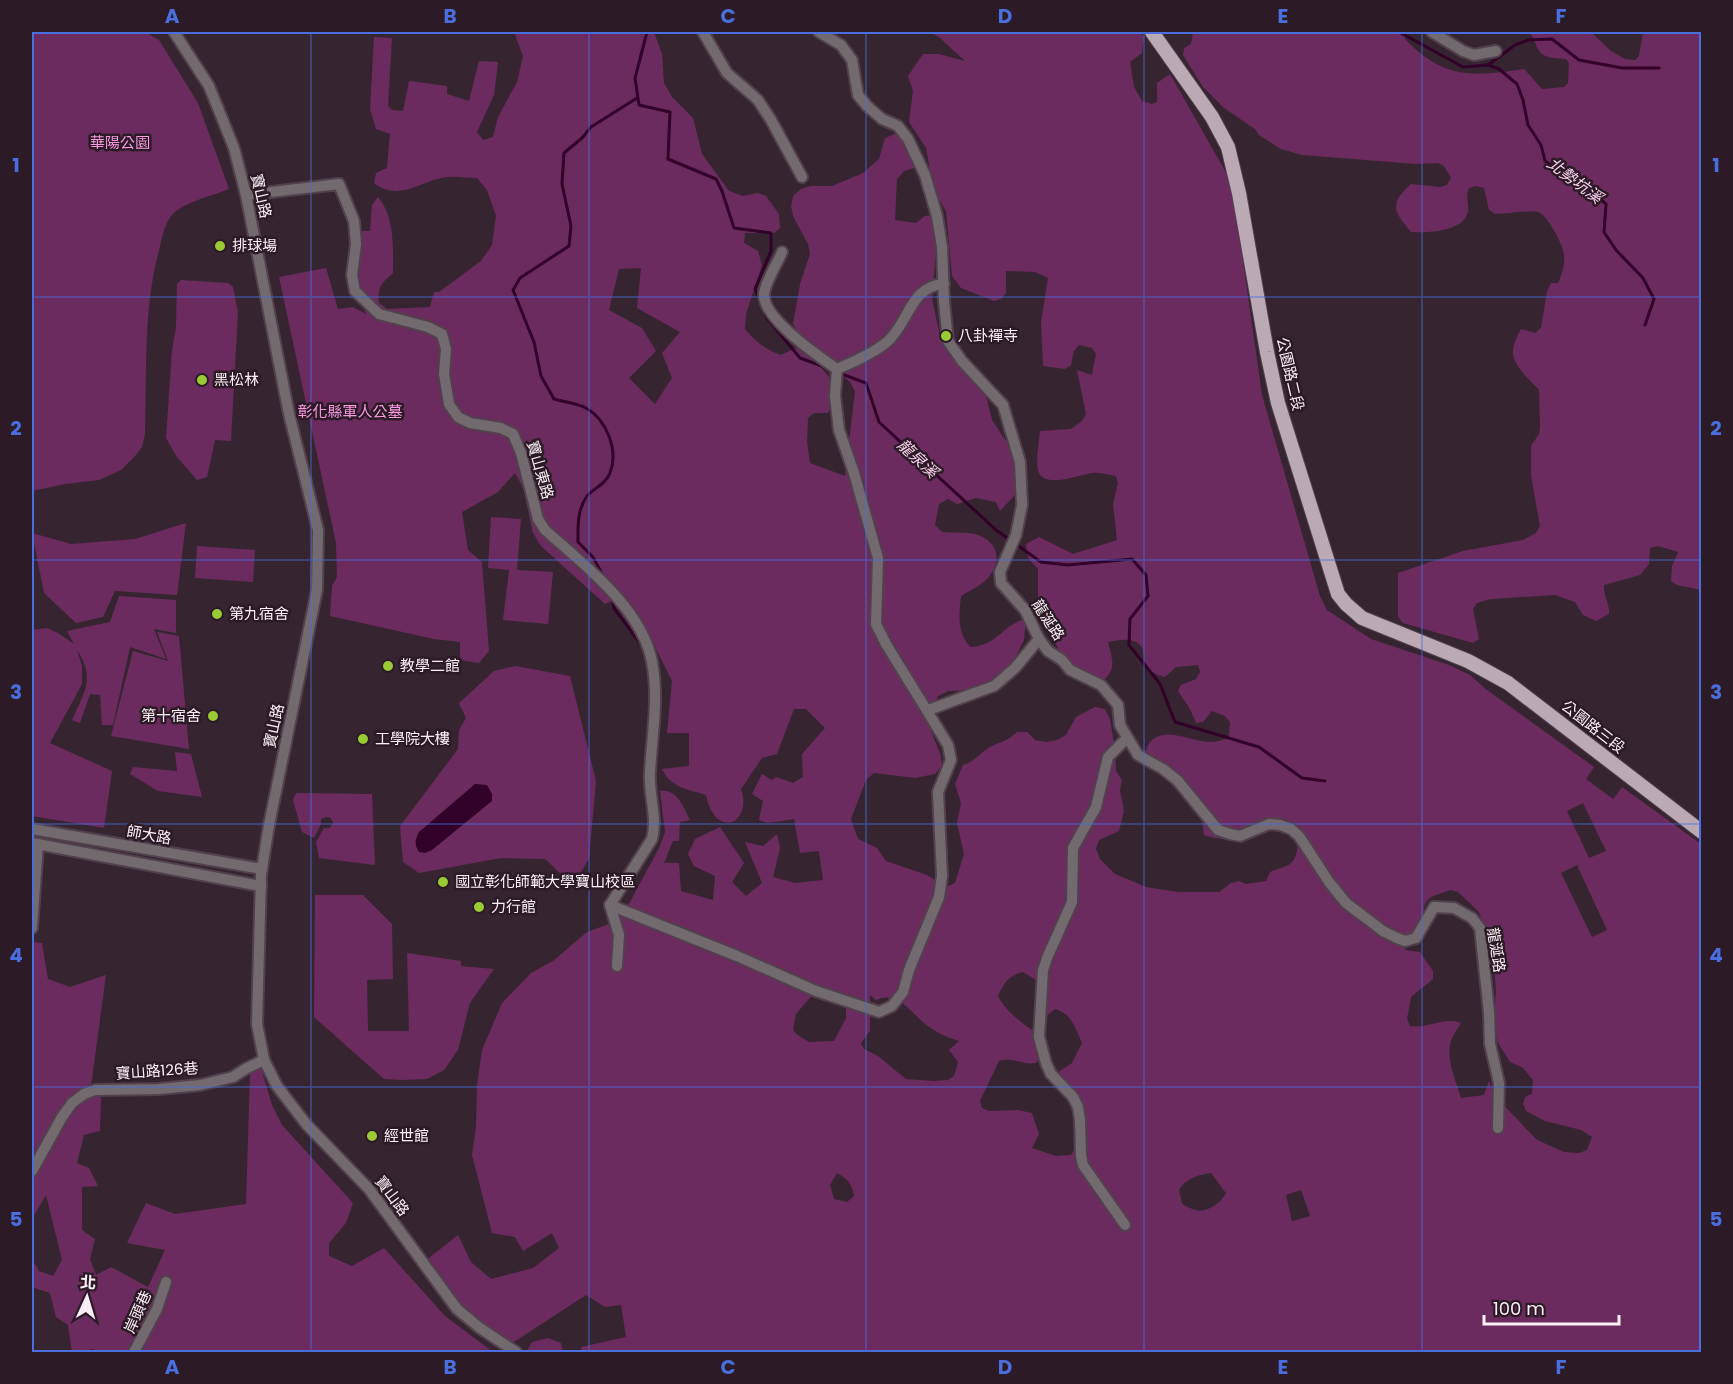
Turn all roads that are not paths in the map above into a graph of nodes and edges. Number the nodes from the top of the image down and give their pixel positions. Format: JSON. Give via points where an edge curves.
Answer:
{"nodes":[{"id":1,"x":174,"y":32,"type":"edge"},
{"id":2,"x":703,"y":32,"type":"edge"},
{"id":3,"x":819,"y":32,"type":"edge"},
{"id":4,"x":1152,"y":32,"type":"edge"},
{"id":5,"x":1432,"y":32,"type":"edge"},
{"id":6,"x":1496,"y":51,"type":"dead end"},
{"id":7,"x":802,"y":177,"type":"dead end"},
{"id":8,"x":246,"y":195,"type":"junction"},
{"id":9,"x":783,"y":252,"type":"dead end"},
{"id":10,"x":944,"y":284,"type":"junction"},
{"id":11,"x":837,"y":369,"type":"junction"},
{"id":12,"x":1039,"y":639,"type":"junction"},
{"id":13,"x":1468,"y":661,"type":"joint"},
{"id":14,"x":928,"y":710,"type":"junction"},
{"id":15,"x":1127,"y":738,"type":"junction"},
{"id":16,"x":32,"y":829,"type":"edge"},
{"id":17,"x":1698,"y":829,"type":"edge"},
{"id":18,"x":35,"y":844,"type":"edge"},
{"id":19,"x":262,"y":869,"type":"junction"},
{"id":20,"x":261,"y":886,"type":"junction"},
{"id":21,"x":610,"y":906,"type":"junction"},
{"id":22,"x":32,"y":928,"type":"edge"},
{"id":23,"x":617,"y":966,"type":"dead end"},
{"id":24,"x":264,"y":1060,"type":"junction"},
{"id":25,"x":1498,"y":1128,"type":"dead end"},
{"id":26,"x":32,"y":1171,"type":"edge"},
{"id":27,"x":1125,"y":1225,"type":"dead end"},
{"id":28,"x":166,"y":1282,"type":"dead end"},
{"id":29,"x":134,"y":1353,"type":"edge"},
{"id":30,"x":516,"y":1353,"type":"edge"}],
"edges":[{"from":1,"to":8,"type":"street","name":"寶山路","via":[[209,86],[234,148]]},
{"from":2,"to":7,"type":"street","via":[[727,73],[758,100]]},
{"from":3,"to":10,"type":"street","name":"龍涎路","via":[[841,45],[852,60],[858,95],[867,106],[898,126],[908,139],[925,175],[937,216]]},
{"from":4,"to":13,"type":"main road","name":"公園路二段","via":[[1212,117],[1228,147],[1278,403],[1338,594],[1362,618]]},
{"from":5,"to":6,"type":"street","via":[[1474,55]]},
{"from":8,"to":19,"type":"street","name":"寶山路","via":[[290,414],[318,530],[317,590]]},
{"from":8,"to":21,"type":"street","name":"寶山東路","via":[[339,184],[354,221],[355,291],[379,314],[442,334],[449,404],[458,417],[470,423],[513,434],[538,519],[545,530],[603,583],[646,639],[655,693],[649,776],[655,828]]},
{"from":9,"to":11,"type":"street","via":[[764,292],[765,303],[784,328]]},
{"from":10,"to":11,"type":"street","via":[[913,300],[905,319],[888,340]]},
{"from":10,"to":12,"type":"street","name":"龍涎路","via":[[948,341],[1003,405],[1020,462],[1022,505],[1016,535],[1000,572],[1001,584],[1025,610]]},
{"from":11,"to":14,"type":"street","via":[[839,430],[878,558],[876,624]]},
{"from":12,"to":14,"type":"street","via":[[994,686]]},
{"from":12,"to":15,"type":"street","name":"龍涎路","via":[[1070,670],[1101,685],[1118,705],[1120,725]]},
{"from":13,"to":17,"type":"main road","name":"公園路三段","via":[[1508,682]]},
{"from":14,"to":21,"type":"street","via":[[948,745],[951,760],[938,792],[942,876],[939,897],[903,992],[892,1006],[879,1012],[816,991]]},
{"from":15,"to":25,"type":"street","name":"龍涎路","via":[[1138,754],[1177,780],[1218,830],[1240,836],[1269,824],[1290,829],[1346,903],[1383,931],[1405,941],[1416,938],[1434,907],[1454,908],[1472,918],[1480,928],[1482,941],[1490,1044],[1498,1083]]},
{"from":15,"to":27,"type":"street","via":[[1108,757],[1096,807],[1073,848],[1072,902],[1043,970],[1039,1037],[1051,1074],[1078,1107],[1083,1166]]},
{"from":16,"to":19,"type":"street","name":"師大路"},
{"from":18,"to":20,"type":"street"},
{"from":18,"to":22,"type":"street"},
{"from":19,"to":20,"type":"street","name":"寶山路"},
{"from":20,"to":24,"type":"street","name":"寶山路","via":[[257,1024]]},
{"from":21,"to":23,"type":"street","via":[[619,935]]},
{"from":24,"to":26,"type":"street","name":"寶山路126巷","via":[[233,1077],[200,1085],[94,1090],[84,1094],[62,1117]]},
{"from":24,"to":30,"type":"street","name":"寶山路","via":[[277,1086],[306,1125],[369,1189],[457,1309]]},
{"from":28,"to":29,"type":"street","name":"岸頭巷"}]}
